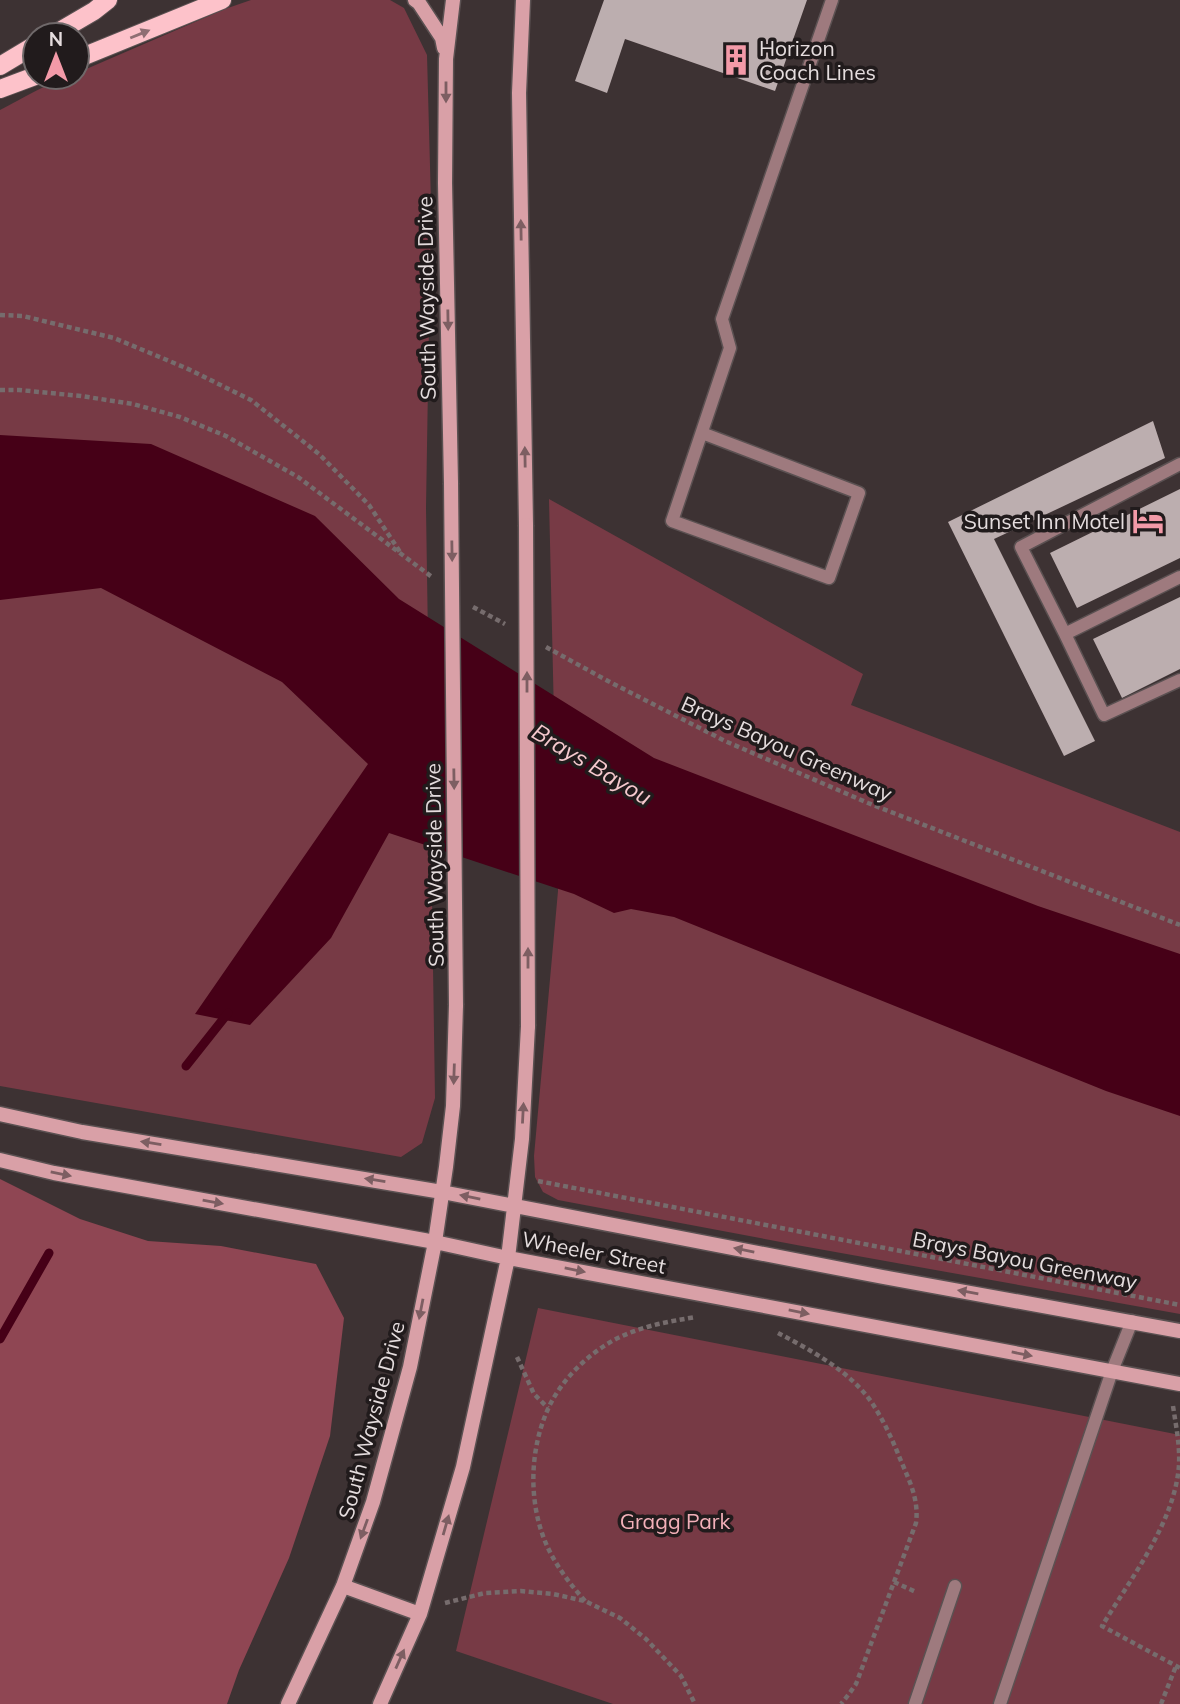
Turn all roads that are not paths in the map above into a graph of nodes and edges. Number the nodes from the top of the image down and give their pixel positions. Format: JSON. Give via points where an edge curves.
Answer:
{"nodes":[{"id":1,"x":108,"y":0,"type":"edge"},
{"id":2,"x":222,"y":0,"type":"edge"},
{"id":3,"x":415,"y":0,"type":"edge"},
{"id":4,"x":453,"y":0,"type":"edge"},
{"id":5,"x":523,"y":0,"type":"edge"},
{"id":6,"x":832,"y":0,"type":"edge"},
{"id":7,"x":77,"y":21,"type":"edge"},
{"id":8,"x":21,"y":53,"type":"edge"},
{"id":9,"x":91,"y":53,"type":"edge"},
{"id":10,"x":446,"y":59,"type":"junction"},
{"id":11,"x":0,"y":66,"type":"edge"},
{"id":12,"x":21,"y":81,"type":"edge"},
{"id":13,"x":0,"y":89,"type":"edge"},
{"id":14,"x":702,"y":433,"type":"junction"},
{"id":15,"x":1180,"y":464,"type":"edge"},
{"id":16,"x":1180,"y":577,"type":"edge"},
{"id":17,"x":1065,"y":634,"type":"junction"},
{"id":18,"x":1180,"y":680,"type":"edge"},
{"id":19,"x":0,"y":1114,"type":"edge"},
{"id":20,"x":0,"y":1160,"type":"edge"},
{"id":21,"x":442,"y":1192,"type":"junction"},
{"id":22,"x":515,"y":1206,"type":"junction"},
{"id":23,"x":435,"y":1242,"type":"junction"},
{"id":24,"x":508,"y":1258,"type":"junction"},
{"id":25,"x":1132,"y":1321,"type":"junction"},
{"id":26,"x":1180,"y":1331,"type":"edge"},
{"id":27,"x":1112,"y":1371,"type":"junction"},
{"id":28,"x":1180,"y":1384,"type":"edge"},
{"id":29,"x":343,"y":1586,"type":"junction"},
{"id":30,"x":956,"y":1586,"type":"dead end"},
{"id":31,"x":420,"y":1614,"type":"junction"},
{"id":32,"x":288,"y":1704,"type":"edge"},
{"id":33,"x":380,"y":1704,"type":"edge"},
{"id":34,"x":915,"y":1704,"type":"edge"},
{"id":35,"x":1000,"y":1704,"type":"edge"}],
"edges":[{"from":1,"to":7,"type":"main road"},
{"from":9,"to":2,"type":"main road","one_way":true},
{"from":3,"to":10,"type":"main road","via":[[442,38]]},
{"from":4,"to":10,"type":"main road","name":"South Wayside Drive"},
{"from":22,"to":5,"type":"main road","one_way":true,"bridge":true,"via":[[528,1026],[519,93]]},
{"from":6,"to":14,"type":"lane","via":[[722,319],[730,348]]},
{"from":8,"to":11,"type":"main road"},
{"from":10,"to":21,"type":"main road","name":"South Wayside Drive","one_way":true,"bridge":true,"via":[[456,1006],[453,1106]]},
{"from":12,"to":13,"type":"main road"},
{"from":14,"to":14,"type":"lane","via":[[672,521],[829,578],[859,494]]},
{"from":15,"to":17,"type":"lane","via":[[1021,547]]},
{"from":16,"to":17,"type":"lane"},
{"from":17,"to":18,"type":"lane","via":[[1104,715]]},
{"from":21,"to":19,"type":"main road","name":"Wheeler Street","one_way":true},
{"from":20,"to":23,"type":"main road","name":"Wheeler Street","one_way":true},
{"from":22,"to":21,"type":"main road","name":"Wheeler Street","one_way":true},
{"from":21,"to":23,"type":"main road","name":"South Wayside Drive"},
{"from":22,"to":24,"type":"main road"},
{"from":25,"to":22,"type":"main road","name":"Wheeler Street","one_way":true},
{"from":23,"to":24,"type":"main road","name":"Wheeler Street"},
{"from":23,"to":29,"type":"main road","name":"South Wayside Drive","one_way":true,"via":[[410,1367],[373,1502]]},
{"from":24,"to":27,"type":"main road","name":"Wheeler Street","one_way":true},
{"from":31,"to":24,"type":"main road","one_way":true,"via":[[463,1466]]},
{"from":25,"to":26,"type":"main road","name":"Wheeler Street"},
{"from":25,"to":27,"type":"lane"},
{"from":27,"to":28,"type":"main road","name":"Wheeler Street"},
{"from":27,"to":35,"type":"lane"},
{"from":29,"to":31,"type":"main road"},
{"from":29,"to":32,"type":"main road","name":"South Wayside Drive"},
{"from":30,"to":34,"type":"lane"},
{"from":33,"to":31,"type":"main road","one_way":true}]}
